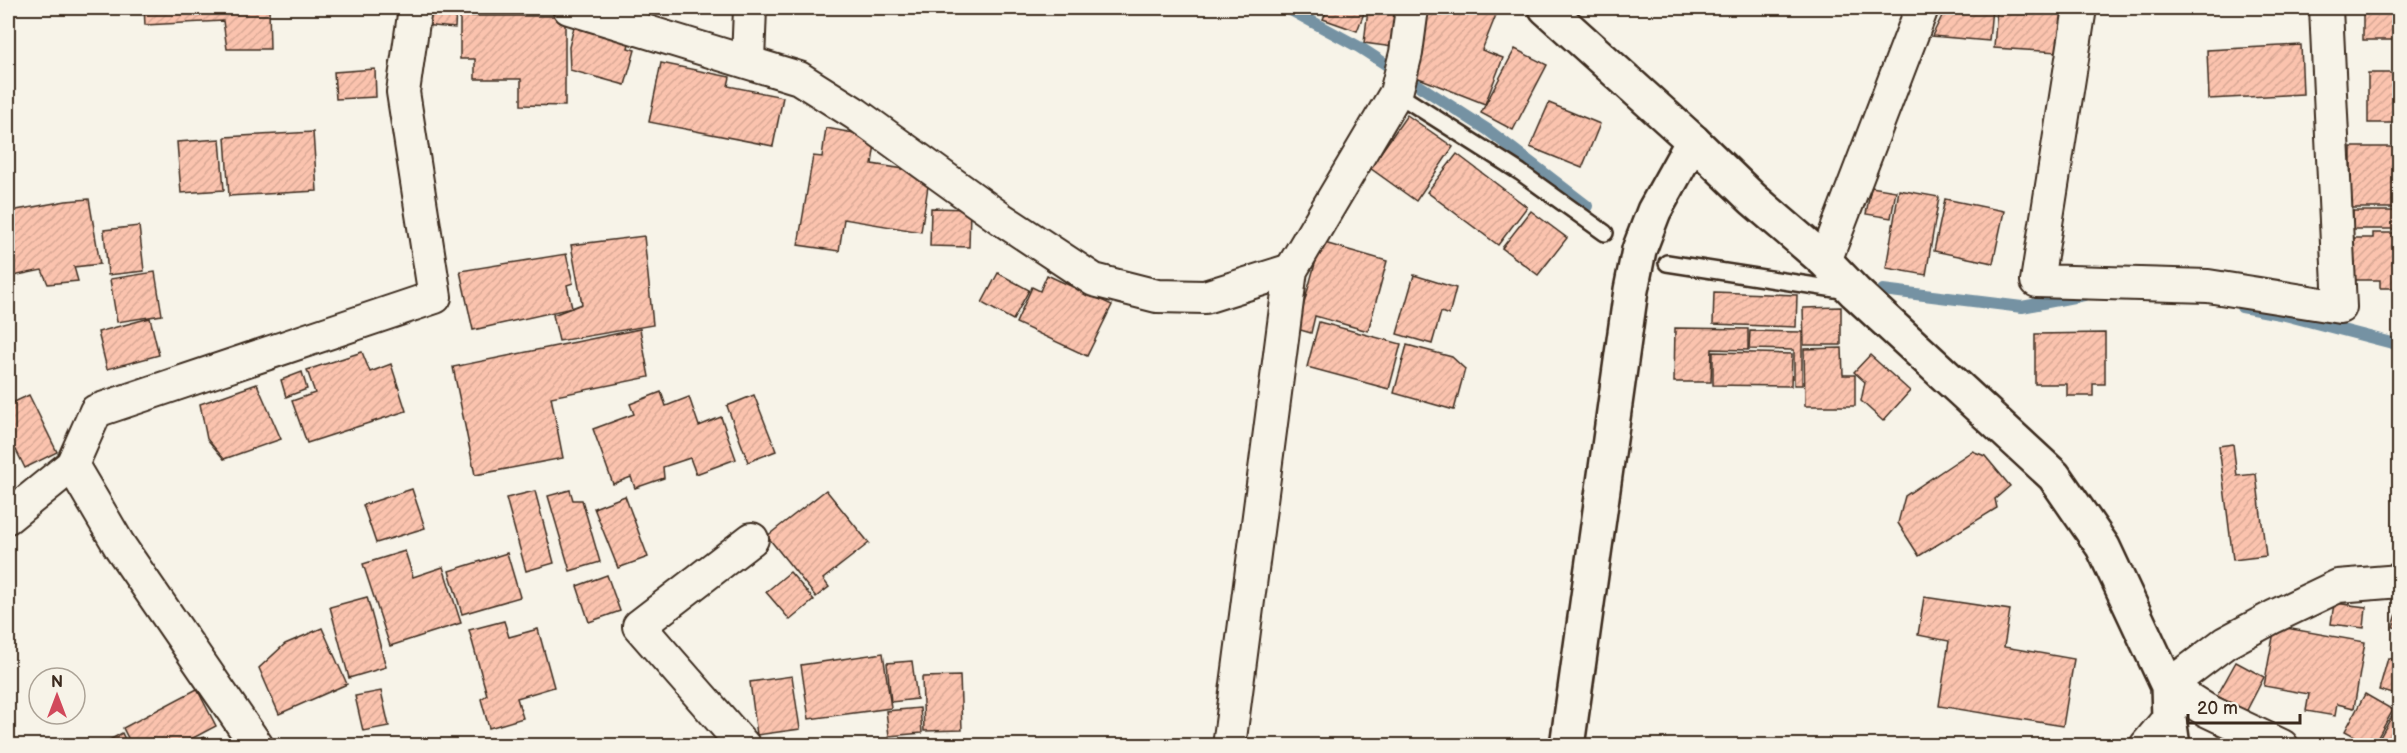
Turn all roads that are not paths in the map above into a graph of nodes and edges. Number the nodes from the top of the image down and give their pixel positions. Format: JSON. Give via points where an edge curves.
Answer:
{"nodes":[{"id":1,"x":415,"y":8,"type":"edge"},
{"id":2,"x":569,"y":8,"type":"edge"},
{"id":3,"x":750,"y":8,"type":"edge"},
{"id":4,"x":1412,"y":8,"type":"edge"},
{"id":5,"x":1546,"y":8,"type":"edge"},
{"id":6,"x":1922,"y":8,"type":"edge"},
{"id":7,"x":2080,"y":8,"type":"edge"},
{"id":8,"x":2326,"y":8,"type":"edge"},
{"id":9,"x":748,"y":61,"type":"junction"},
{"id":10,"x":1400,"y":76,"type":"junction"},
{"id":11,"x":1693,"y":141,"type":"junction"},
{"id":12,"x":1605,"y":233,"type":"dead end"},
{"id":13,"x":1825,"y":261,"type":"junction"},
{"id":14,"x":1667,"y":263,"type":"dead end"},
{"id":15,"x":1291,"y":270,"type":"junction"},
{"id":16,"x":1855,"y":291,"type":"junction"},
{"id":17,"x":72,"y":465,"type":"junction"},
{"id":18,"x":8,"y":517,"type":"edge"},
{"id":19,"x":752,"y":539,"type":"dead end"},
{"id":20,"x":2400,"y":581,"type":"edge"},
{"id":21,"x":2168,"y":686,"type":"junction"},
{"id":22,"x":2171,"y":732,"type":"edge"},
{"id":23,"x":257,"y":746,"type":"edge"},
{"id":24,"x":744,"y":746,"type":"edge"},
{"id":25,"x":1229,"y":746,"type":"edge"},
{"id":26,"x":1567,"y":746,"type":"edge"},
{"id":27,"x":2146,"y":746,"type":"edge"},
{"id":28,"x":2282,"y":746,"type":"edge"}],
"edges":[{"from":1,"to":17,"type":"street","via":[[403,92],[435,297],[96,411]]},
{"from":2,"to":9,"type":"street"},
{"from":3,"to":9,"type":"street"},
{"from":4,"to":10,"type":"street"},
{"from":5,"to":11,"type":"street"},
{"from":6,"to":13,"type":"street"},
{"from":7,"to":8,"type":"street","via":[[2037,281],[2208,286],[2340,307]]},
{"from":9,"to":15,"type":"street","via":[[799,78],[856,114],[1094,280],[1156,296],[1205,297]]},
{"from":10,"to":12,"type":"lane","via":[[1520,172]]},
{"from":10,"to":15,"type":"street"},
{"from":11,"to":13,"type":"street"},
{"from":11,"to":26,"type":"street","via":[[1654,211],[1637,260]]},
{"from":13,"to":16,"type":"street"},
{"from":14,"to":16,"type":"lane"},
{"from":15,"to":25,"type":"street"},
{"from":16,"to":21,"type":"street","via":[[2054,476],[2103,546]]},
{"from":17,"to":18,"type":"street"},
{"from":17,"to":23,"type":"street","via":[[119,545]]},
{"from":19,"to":24,"type":"street","via":[[639,626]]},
{"from":20,"to":21,"type":"street","via":[[2338,586],[2225,643]]},
{"from":21,"to":22,"type":"street"},
{"from":21,"to":28,"type":"street","via":[[2206,710]]},
{"from":22,"to":27,"type":"street"}]}
